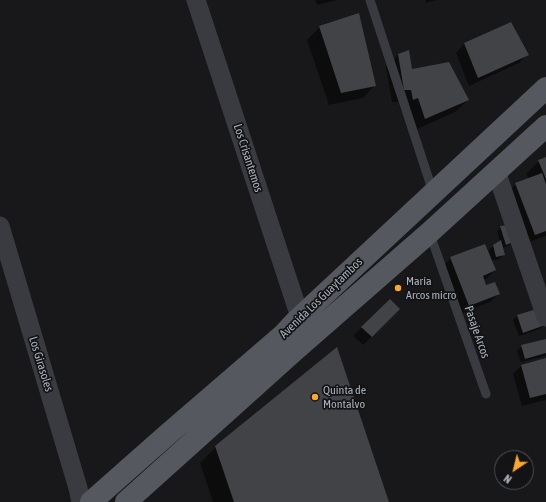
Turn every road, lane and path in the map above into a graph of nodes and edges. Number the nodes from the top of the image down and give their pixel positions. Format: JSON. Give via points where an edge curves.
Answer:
{"nodes":[{"id":1,"x":196,"y":0,"type":"edge"},
{"id":2,"x":370,"y":0,"type":"edge"},
{"id":3,"x":546,"y":88,"type":"edge"},
{"id":4,"x":546,"y":126,"type":"edge"},
{"id":5,"x":496,"y":171,"type":"junction"},
{"id":6,"x":433,"y":193,"type":"junction"},
{"id":7,"x":0,"y":226,"type":"edge"},
{"id":8,"x":429,"y":233,"type":"junction"},
{"id":9,"x":300,"y":317,"type":"junction"},
{"id":10,"x":546,"y":317,"type":"edge"},
{"id":11,"x":290,"y":342,"type":"junction"},
{"id":12,"x":486,"y":394,"type":"dead end"},
{"id":13,"x":81,"y":502,"type":"edge"},
{"id":14,"x":91,"y":502,"type":"edge"},
{"id":15,"x":126,"y":502,"type":"edge"}],
"edges":[{"from":1,"to":9,"type":"street","name":"Los Crisantemos"},
{"from":2,"to":6,"type":"lane"},
{"from":3,"to":6,"type":"main road","name":"Avenida Los Guaytambos"},
{"from":4,"to":5,"type":"main road","name":"Avenida Los Guaytambos"},
{"from":5,"to":8,"type":"main road","name":"Avenida Los Guaytambos"},
{"from":5,"to":10,"type":"street"},
{"from":6,"to":9,"type":"main road","name":"Avenida Los Guaytambos"},
{"from":7,"to":13,"type":"street","name":"Los Girasoles"},
{"from":8,"to":11,"type":"main road","name":"Avenida Los Guaytambos"},
{"from":8,"to":12,"type":"lane","name":"Pasaje Arcos"},
{"from":9,"to":11,"type":"main road","name":"Avenida Los Guaytambos"},
{"from":11,"to":14,"type":"main road","name":"Avenida Los Guaytambos","via":[[168,434]]},
{"from":11,"to":15,"type":"main road","name":"Avenida Los Guaytambos"}]}
